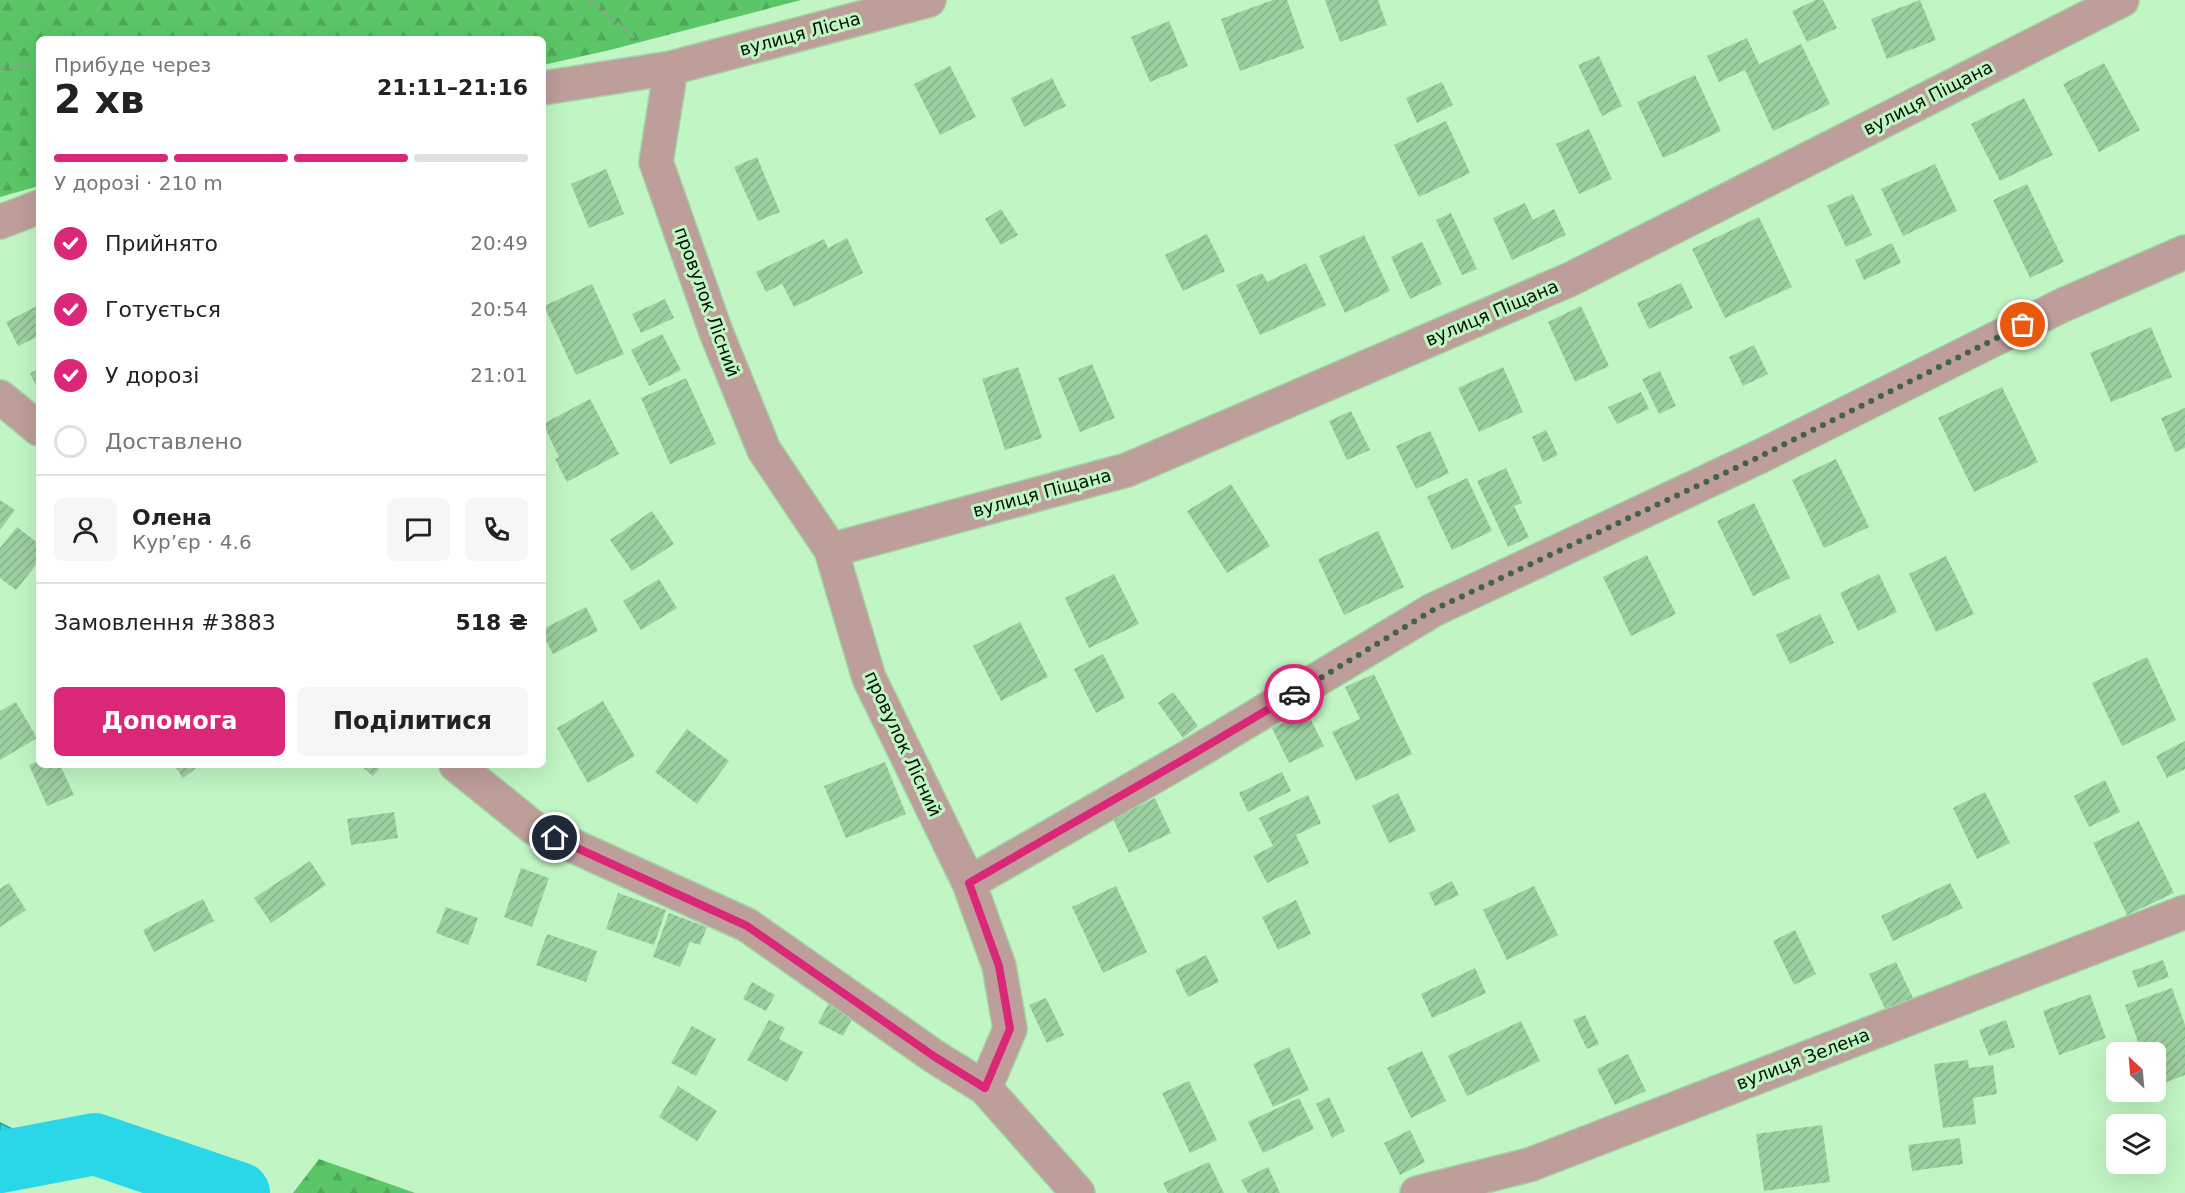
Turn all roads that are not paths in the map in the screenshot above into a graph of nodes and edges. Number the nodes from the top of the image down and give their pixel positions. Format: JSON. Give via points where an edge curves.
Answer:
{"nodes":[{"id":1,"x":928,"y":0,"type":"edge"},
{"id":2,"x":2122,"y":0,"type":"edge"},
{"id":3,"x":671,"y":68,"type":"junction"},
{"id":4,"x":546,"y":88,"type":"edge"},
{"id":5,"x":36,"y":208,"type":"edge"},
{"id":6,"x":0,"y":222,"type":"edge"},
{"id":7,"x":2185,"y":252,"type":"edge"},
{"id":8,"x":0,"y":397,"type":"edge"},
{"id":9,"x":36,"y":427,"type":"edge"},
{"id":10,"x":831,"y":550,"type":"junction"},
{"id":11,"x":460,"y":768,"type":"edge"},
{"id":12,"x":969,"y":883,"type":"junction"},
{"id":13,"x":2185,"y":912,"type":"edge"},
{"id":14,"x":985,"y":1088,"type":"junction"},
{"id":15,"x":1078,"y":1193,"type":"edge"},
{"id":16,"x":1417,"y":1193,"type":"edge"}],
"edges":[{"from":1,"to":3,"type":"street","name":"вулиця Лісна"},
{"from":2,"to":10,"type":"street","name":"вулиця Піщана","via":[[1571,279],[1127,470]]},
{"from":3,"to":4,"type":"street","name":"вулиця Лісна"},
{"from":3,"to":10,"type":"street","name":"провулок Лісний","via":[[656,162],[716,332],[764,450]]},
{"from":5,"to":6,"type":"street"},
{"from":7,"to":12,"type":"street","via":[[2063,305],[1761,456],[1433,610]]},
{"from":8,"to":9,"type":"street"},
{"from":10,"to":12,"type":"street","name":"провулок Лісний","via":[[869,678]]},
{"from":11,"to":14,"type":"street","via":[[534,828],[747,926]]},
{"from":12,"to":14,"type":"street","name":"провулок Лісний","via":[[999,966],[1010,1029]]},
{"from":13,"to":16,"type":"street","name":"вулиця Зелена","via":[[1529,1165]]},
{"from":14,"to":15,"type":"street"}]}
